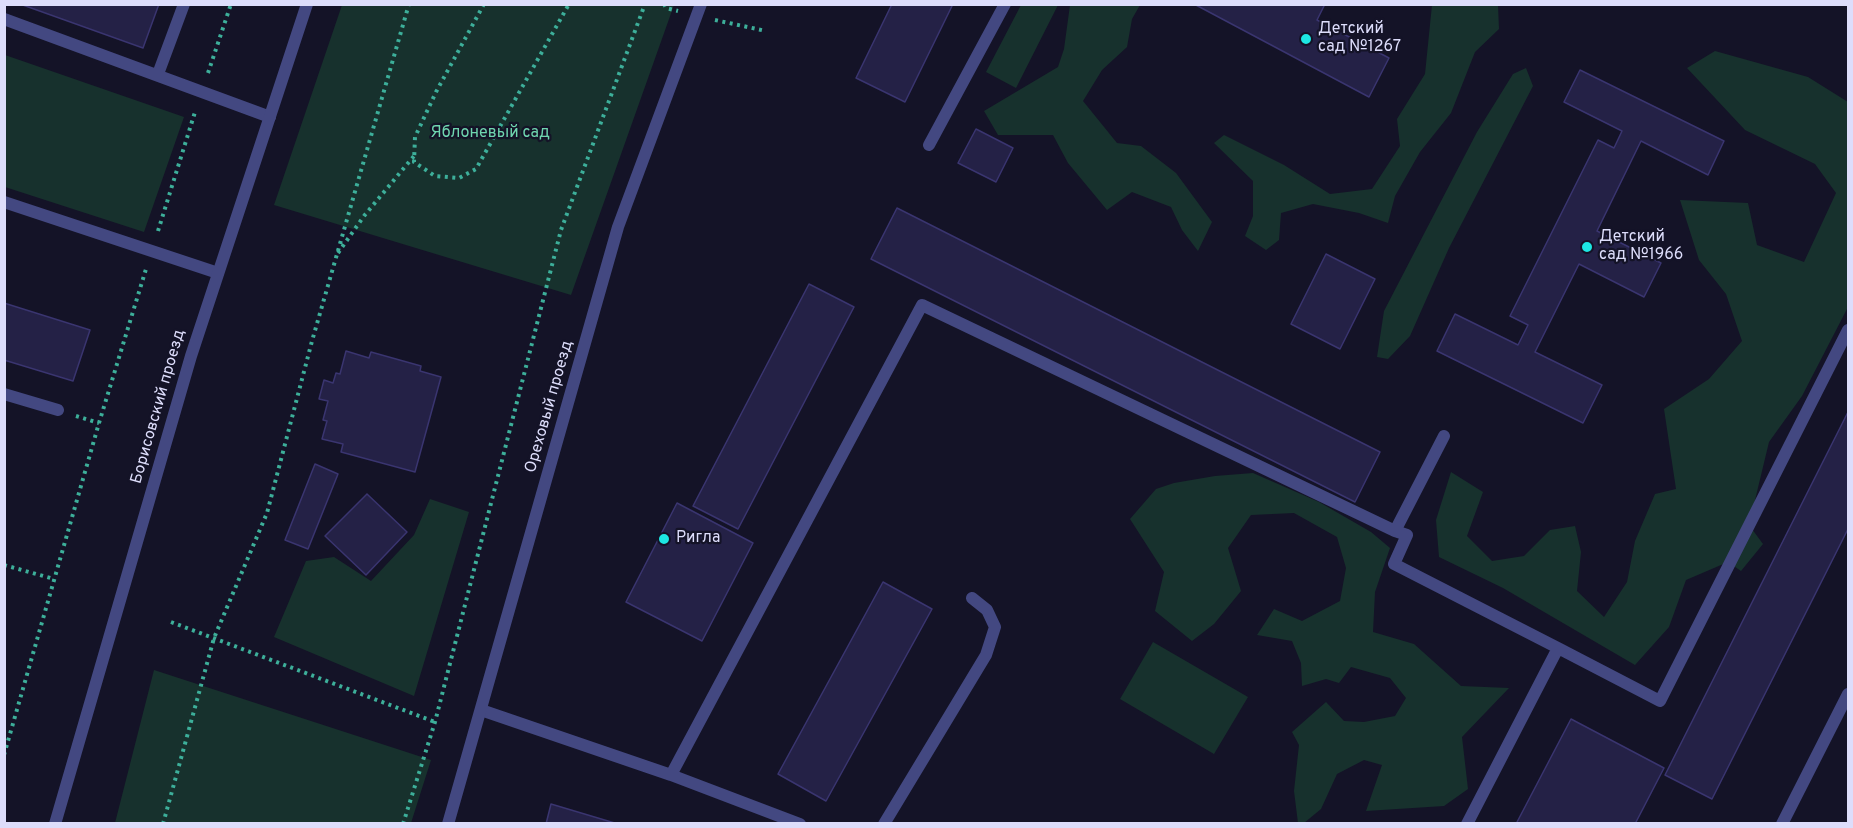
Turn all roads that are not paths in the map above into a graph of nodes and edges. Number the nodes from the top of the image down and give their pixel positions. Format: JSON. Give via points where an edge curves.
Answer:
{"nodes":[{"id":1,"x":184,"y":4,"type":"edge"},
{"id":2,"x":307,"y":4,"type":"edge"},
{"id":3,"x":701,"y":4,"type":"edge"},
{"id":4,"x":1005,"y":4,"type":"edge"},
{"id":5,"x":4,"y":19,"type":"edge"},
{"id":6,"x":158,"y":74,"type":"junction"},
{"id":7,"x":270,"y":117,"type":"junction"},
{"id":8,"x":929,"y":145,"type":"dead end"},
{"id":9,"x":4,"y":202,"type":"edge"},
{"id":10,"x":218,"y":273,"type":"junction"},
{"id":11,"x":1848,"y":330,"type":"edge"},
{"id":12,"x":4,"y":394,"type":"edge"},
{"id":13,"x":58,"y":410,"type":"dead end"},
{"id":14,"x":1444,"y":436,"type":"dead end"},
{"id":15,"x":1395,"y":531,"type":"junction"},
{"id":16,"x":972,"y":598,"type":"dead end"},
{"id":17,"x":1558,"y":648,"type":"junction"},
{"id":18,"x":1848,"y":694,"type":"edge"},
{"id":19,"x":481,"y":710,"type":"junction"},
{"id":20,"x":671,"y":775,"type":"junction"},
{"id":21,"x":55,"y":824,"type":"edge"},
{"id":22,"x":448,"y":824,"type":"edge"},
{"id":23,"x":800,"y":824,"type":"edge"},
{"id":24,"x":884,"y":824,"type":"edge"},
{"id":25,"x":1467,"y":824,"type":"edge"},
{"id":26,"x":1782,"y":824,"type":"edge"}],
"edges":[{"from":1,"to":6,"type":"street"},
{"from":2,"to":7,"type":"street","name":"Борисовский проезд"},
{"from":3,"to":19,"type":"street","name":"Ореховый проезд","via":[[618,227]]},
{"from":4,"to":8,"type":"street"},
{"from":5,"to":6,"type":"street"},
{"from":6,"to":7,"type":"street"},
{"from":7,"to":10,"type":"street","name":"Борисовский проезд"},
{"from":9,"to":10,"type":"street"},
{"from":10,"to":21,"type":"street","name":"Борисовский проезд"},
{"from":11,"to":17,"type":"street","via":[[1660,701]]},
{"from":12,"to":13,"type":"street"},
{"from":14,"to":15,"type":"street"},
{"from":15,"to":17,"type":"street","via":[[1407,535],[1394,564]]},
{"from":15,"to":20,"type":"street","via":[[922,304]]},
{"from":16,"to":24,"type":"street","via":[[987,610],[995,627],[986,655]]},
{"from":17,"to":25,"type":"street"},
{"from":18,"to":26,"type":"street"},
{"from":19,"to":20,"type":"street"},
{"from":19,"to":22,"type":"street","name":"Ореховый проезд"},
{"from":20,"to":23,"type":"street"}]}
